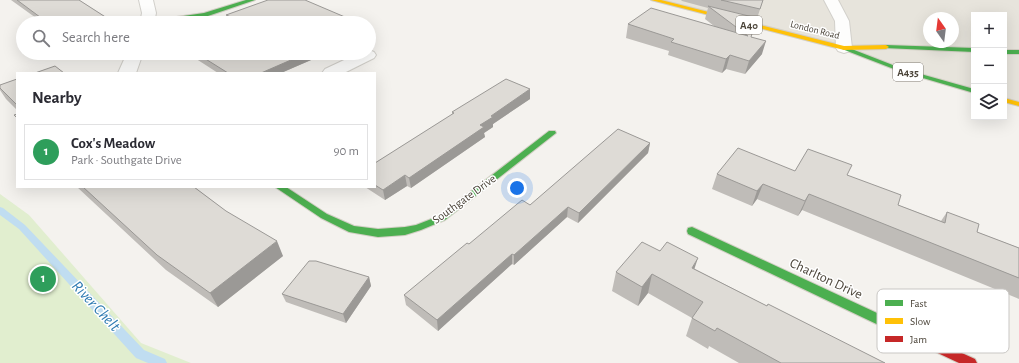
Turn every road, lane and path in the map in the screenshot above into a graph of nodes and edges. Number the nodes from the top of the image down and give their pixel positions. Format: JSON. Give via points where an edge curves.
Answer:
{"nodes":[{"id":1,"x":146,"y":0,"type":"edge"},
{"id":2,"x":252,"y":0,"type":"edge"},
{"id":3,"x":654,"y":0,"type":"edge"},
{"id":4,"x":831,"y":0,"type":"edge"},
{"id":5,"x":149,"y":16,"type":"edge"},
{"id":6,"x":192,"y":16,"type":"edge"},
{"id":7,"x":844,"y":48,"type":"junction"},
{"id":8,"x":971,"y":50,"type":"edge"},
{"id":9,"x":1007,"y":52,"type":"edge"},
{"id":10,"x":1019,"y":52,"type":"edge"},
{"id":11,"x":132,"y":60,"type":"edge"},
{"id":12,"x":358,"y":60,"type":"edge"},
{"id":13,"x":127,"y":72,"type":"edge"},
{"id":14,"x":333,"y":72,"type":"edge"},
{"id":15,"x":971,"y":90,"type":"edge"},
{"id":16,"x":1007,"y":101,"type":"edge"},
{"id":17,"x":1019,"y":104,"type":"edge"},
{"id":18,"x":552,"y":133,"type":"dead end"},
{"id":19,"x":282,"y":188,"type":"edge"},
{"id":20,"x":692,"y":231,"type":"dead end"},
{"id":21,"x":877,"y":319,"type":"edge"},
{"id":22,"x":950,"y":353,"type":"edge"},
{"id":23,"x":971,"y":363,"type":"edge"}],
"edges":[{"from":1,"to":5,"type":"street"},
{"from":2,"to":6,"type":"main road"},
{"from":3,"to":7,"type":"main road","name":"London Road","number":"A40"},
{"from":4,"to":7,"type":"street","via":[[842,21]]},
{"from":7,"to":8,"type":"main road","name":"London Road","number":"A40"},
{"from":7,"to":15,"type":"main road","number":"A435","via":[[901,70]]},
{"from":9,"to":10,"type":"main road"},
{"from":11,"to":13,"type":"street"},
{"from":12,"to":14,"type":"street"},
{"from":16,"to":17,"type":"main road"},
{"from":18,"to":19,"type":"main road","name":"Southgate Drive","via":[[442,218],[399,233],[367,233],[351,229],[338,224]]},
{"from":20,"to":21,"type":"main road","name":"Charlton Drive"},
{"from":22,"to":23,"type":"main road","name":"Charlton Drive"}]}
